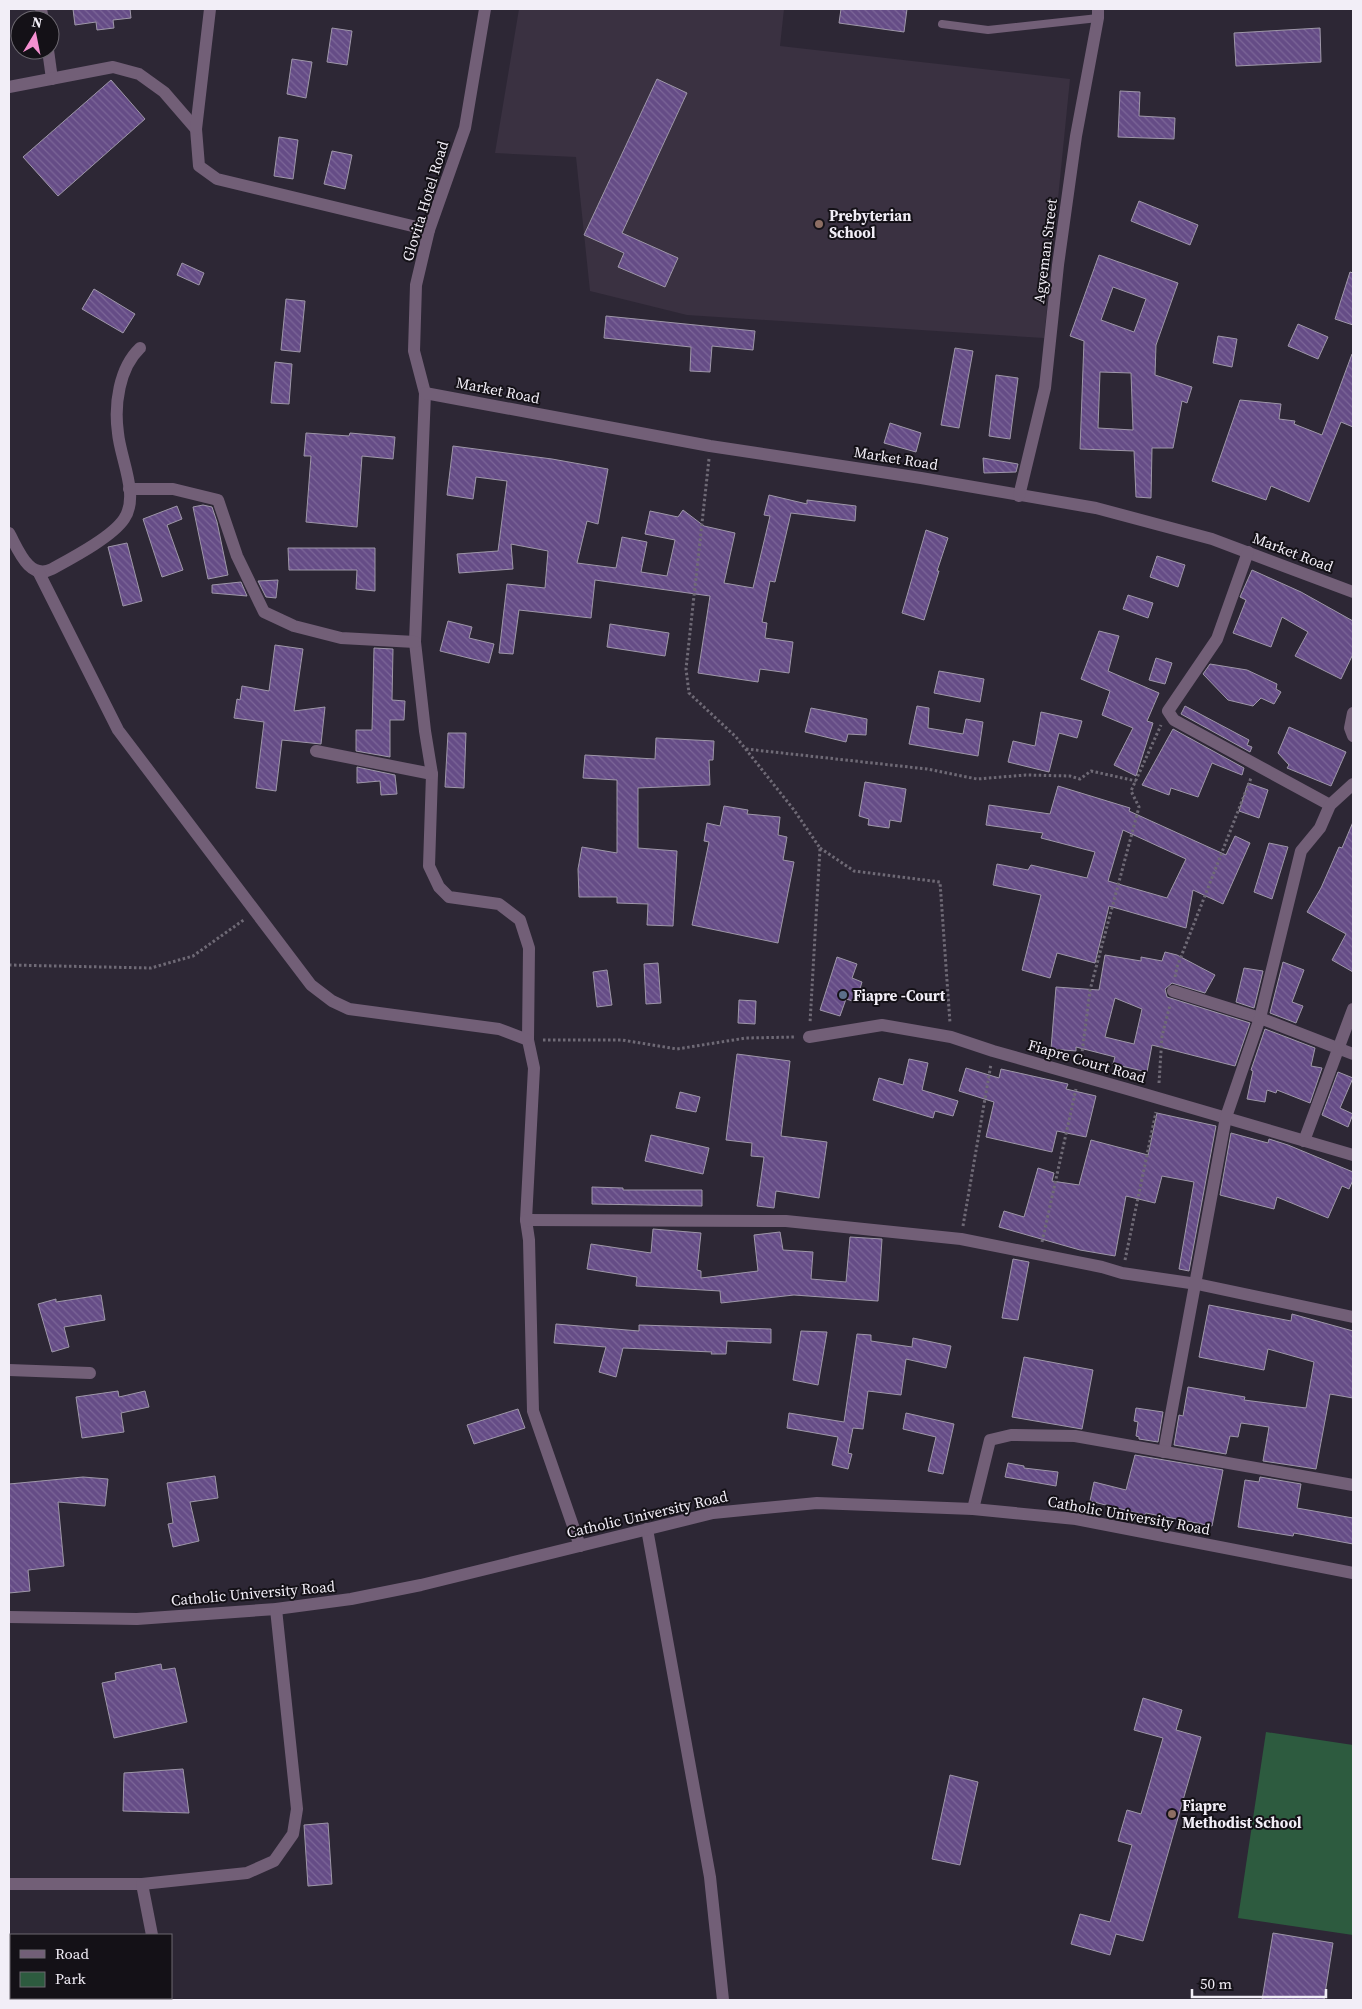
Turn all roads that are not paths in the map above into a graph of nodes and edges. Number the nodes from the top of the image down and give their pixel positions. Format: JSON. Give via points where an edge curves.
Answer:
{"nodes":[{"id":1,"x":210,"y":9,"type":"edge"},
{"id":2,"x":485,"y":9,"type":"edge"},
{"id":3,"x":1098,"y":13,"type":"edge"},
{"id":4,"x":942,"y":24,"type":"dead end"},
{"id":5,"x":49,"y":60,"type":"edge"},
{"id":6,"x":52,"y":79,"type":"junction"},
{"id":7,"x":9,"y":87,"type":"edge"},
{"id":8,"x":196,"y":129,"type":"junction"},
{"id":9,"x":429,"y":230,"type":"junction"},
{"id":10,"x":140,"y":348,"type":"dead end"},
{"id":11,"x":425,"y":393,"type":"junction"},
{"id":12,"x":129,"y":489,"type":"junction"},
{"id":13,"x":1019,"y":496,"type":"junction"},
{"id":14,"x":9,"y":533,"type":"edge"},
{"id":15,"x":1248,"y":552,"type":"junction"},
{"id":16,"x":39,"y":573,"type":"junction"},
{"id":17,"x":1353,"y":592,"type":"edge"},
{"id":18,"x":415,"y":642,"type":"junction"},
{"id":19,"x":1353,"y":713,"type":"edge"},
{"id":20,"x":1353,"y":736,"type":"edge"},
{"id":21,"x":316,"y":752,"type":"dead end"},
{"id":22,"x":432,"y":774,"type":"junction"},
{"id":23,"x":1353,"y":784,"type":"edge"},
{"id":24,"x":1330,"y":805,"type":"junction"},
{"id":25,"x":1173,"y":991,"type":"road end"},
{"id":26,"x":1353,"y":1009,"type":"edge"},
{"id":27,"x":1260,"y":1018,"type":"junction"},
{"id":28,"x":809,"y":1037,"type":"road end"},
{"id":29,"x":528,"y":1040,"type":"junction"},
{"id":30,"x":1338,"y":1048,"type":"junction"},
{"id":31,"x":1353,"y":1054,"type":"edge"},
{"id":32,"x":1226,"y":1117,"type":"junction"},
{"id":33,"x":1304,"y":1140,"type":"junction"},
{"id":34,"x":1353,"y":1156,"type":"edge"},
{"id":35,"x":526,"y":1220,"type":"junction"},
{"id":36,"x":1196,"y":1284,"type":"junction"},
{"id":37,"x":1353,"y":1317,"type":"edge"},
{"id":38,"x":9,"y":1370,"type":"edge"},
{"id":39,"x":90,"y":1373,"type":"dead end"},
{"id":40,"x":1164,"y":1452,"type":"junction"},
{"id":41,"x":1353,"y":1485,"type":"edge"},
{"id":42,"x":973,"y":1509,"type":"junction"},
{"id":43,"x":646,"y":1529,"type":"junction"},
{"id":44,"x":580,"y":1546,"type":"junction"},
{"id":45,"x":1353,"y":1573,"type":"edge"},
{"id":46,"x":276,"y":1609,"type":"junction"},
{"id":47,"x":9,"y":1616,"type":"edge"},
{"id":48,"x":9,"y":1884,"type":"edge"},
{"id":49,"x":142,"y":1884,"type":"junction"},
{"id":50,"x":152,"y":1934,"type":"edge"},
{"id":51,"x":723,"y":2000,"type":"edge"}],
"edges":[{"from":1,"to":8,"type":"street"},
{"from":2,"to":9,"type":"street","name":"Glovita Hotel Road","via":[[465,128]]},
{"from":3,"to":4,"type":"lane","via":[[988,30]]},
{"from":3,"to":13,"type":"street","name":"Agyeman Street","via":[[1076,136],[1045,388]]},
{"from":5,"to":6,"type":"street"},
{"from":6,"to":7,"type":"street"},
{"from":6,"to":8,"type":"street","via":[[112,67],[139,74],[164,92]]},
{"from":8,"to":9,"type":"street","via":[[200,166],[217,179]]},
{"from":9,"to":11,"type":"street","name":"Glovita Hotel Road","via":[[416,284],[414,342]]},
{"from":10,"to":12,"type":"street","via":[[131,356],[119,390],[118,434],[128,468]]},
{"from":11,"to":13,"type":"street","name":"Market Road","via":[[710,446]]},
{"from":11,"to":18,"type":"street","name":"Glovita Hotel Road"},
{"from":12,"to":16,"type":"street","via":[[125,519],[108,536],[50,570]]},
{"from":12,"to":18,"type":"street","via":[[173,489],[218,500],[237,556],[264,612],[294,626],[341,638]]},
{"from":13,"to":15,"type":"street","name":"Market Road","via":[[1096,508]]},
{"from":14,"to":16,"type":"street","via":[[31,569]]},
{"from":15,"to":17,"type":"street","name":"Market Road"},
{"from":15,"to":24,"type":"street","via":[[1217,639],[1168,711],[1174,720]]},
{"from":16,"to":29,"type":"street","via":[[118,730],[311,985],[349,1009],[499,1029]]},
{"from":18,"to":22,"type":"street","name":"Glovita Hotel Road"},
{"from":19,"to":20,"type":"street","via":[[1350,728]]},
{"from":21,"to":22,"type":"street"},
{"from":22,"to":29,"type":"street","name":"Glovita Hotel Road","via":[[429,866],[439,887],[450,897],[499,904],[520,920],[529,948]]},
{"from":23,"to":24,"type":"street"},
{"from":24,"to":27,"type":"street","via":[[1320,828],[1301,851]]},
{"from":25,"to":27,"type":"street"},
{"from":26,"to":30,"type":"street"},
{"from":27,"to":30,"type":"street"},
{"from":27,"to":32,"type":"street"},
{"from":28,"to":32,"type":"street","name":"Fiapre Court Road","via":[[882,1024],[951,1037]]},
{"from":29,"to":35,"type":"street","name":"Glovita Hotel Road","via":[[534,1068]]},
{"from":30,"to":31,"type":"street"},
{"from":30,"to":33,"type":"street"},
{"from":32,"to":33,"type":"street","name":"Fiapre Court Road"},
{"from":32,"to":36,"type":"street"},
{"from":33,"to":34,"type":"street","name":"Fiapre Court Road"},
{"from":35,"to":36,"type":"street","via":[[775,1220],[840,1226],[961,1239]]},
{"from":35,"to":44,"type":"street","name":"Glovita Hotel Road","via":[[533,1411]]},
{"from":36,"to":37,"type":"street"},
{"from":36,"to":40,"type":"street"},
{"from":38,"to":39,"type":"street"},
{"from":40,"to":41,"type":"street"},
{"from":40,"to":42,"type":"street","via":[[1075,1436],[1011,1435],[990,1440]]},
{"from":42,"to":43,"type":"street","name":"Catholic University Road","via":[[818,1503],[712,1513]]},
{"from":42,"to":45,"type":"street","name":"Catholic University Road","via":[[1076,1519]]},
{"from":43,"to":44,"type":"street","name":"Catholic University Road"},
{"from":43,"to":51,"type":"street","via":[[710,1876]]},
{"from":44,"to":46,"type":"street","name":"Catholic University Road","via":[[421,1585]]},
{"from":46,"to":47,"type":"street","name":"Catholic University Road","via":[[137,1619]]},
{"from":46,"to":49,"type":"street","via":[[296,1809],[293,1834],[274,1861],[247,1873]]},
{"from":48,"to":49,"type":"street"},
{"from":49,"to":50,"type":"street"}]}
